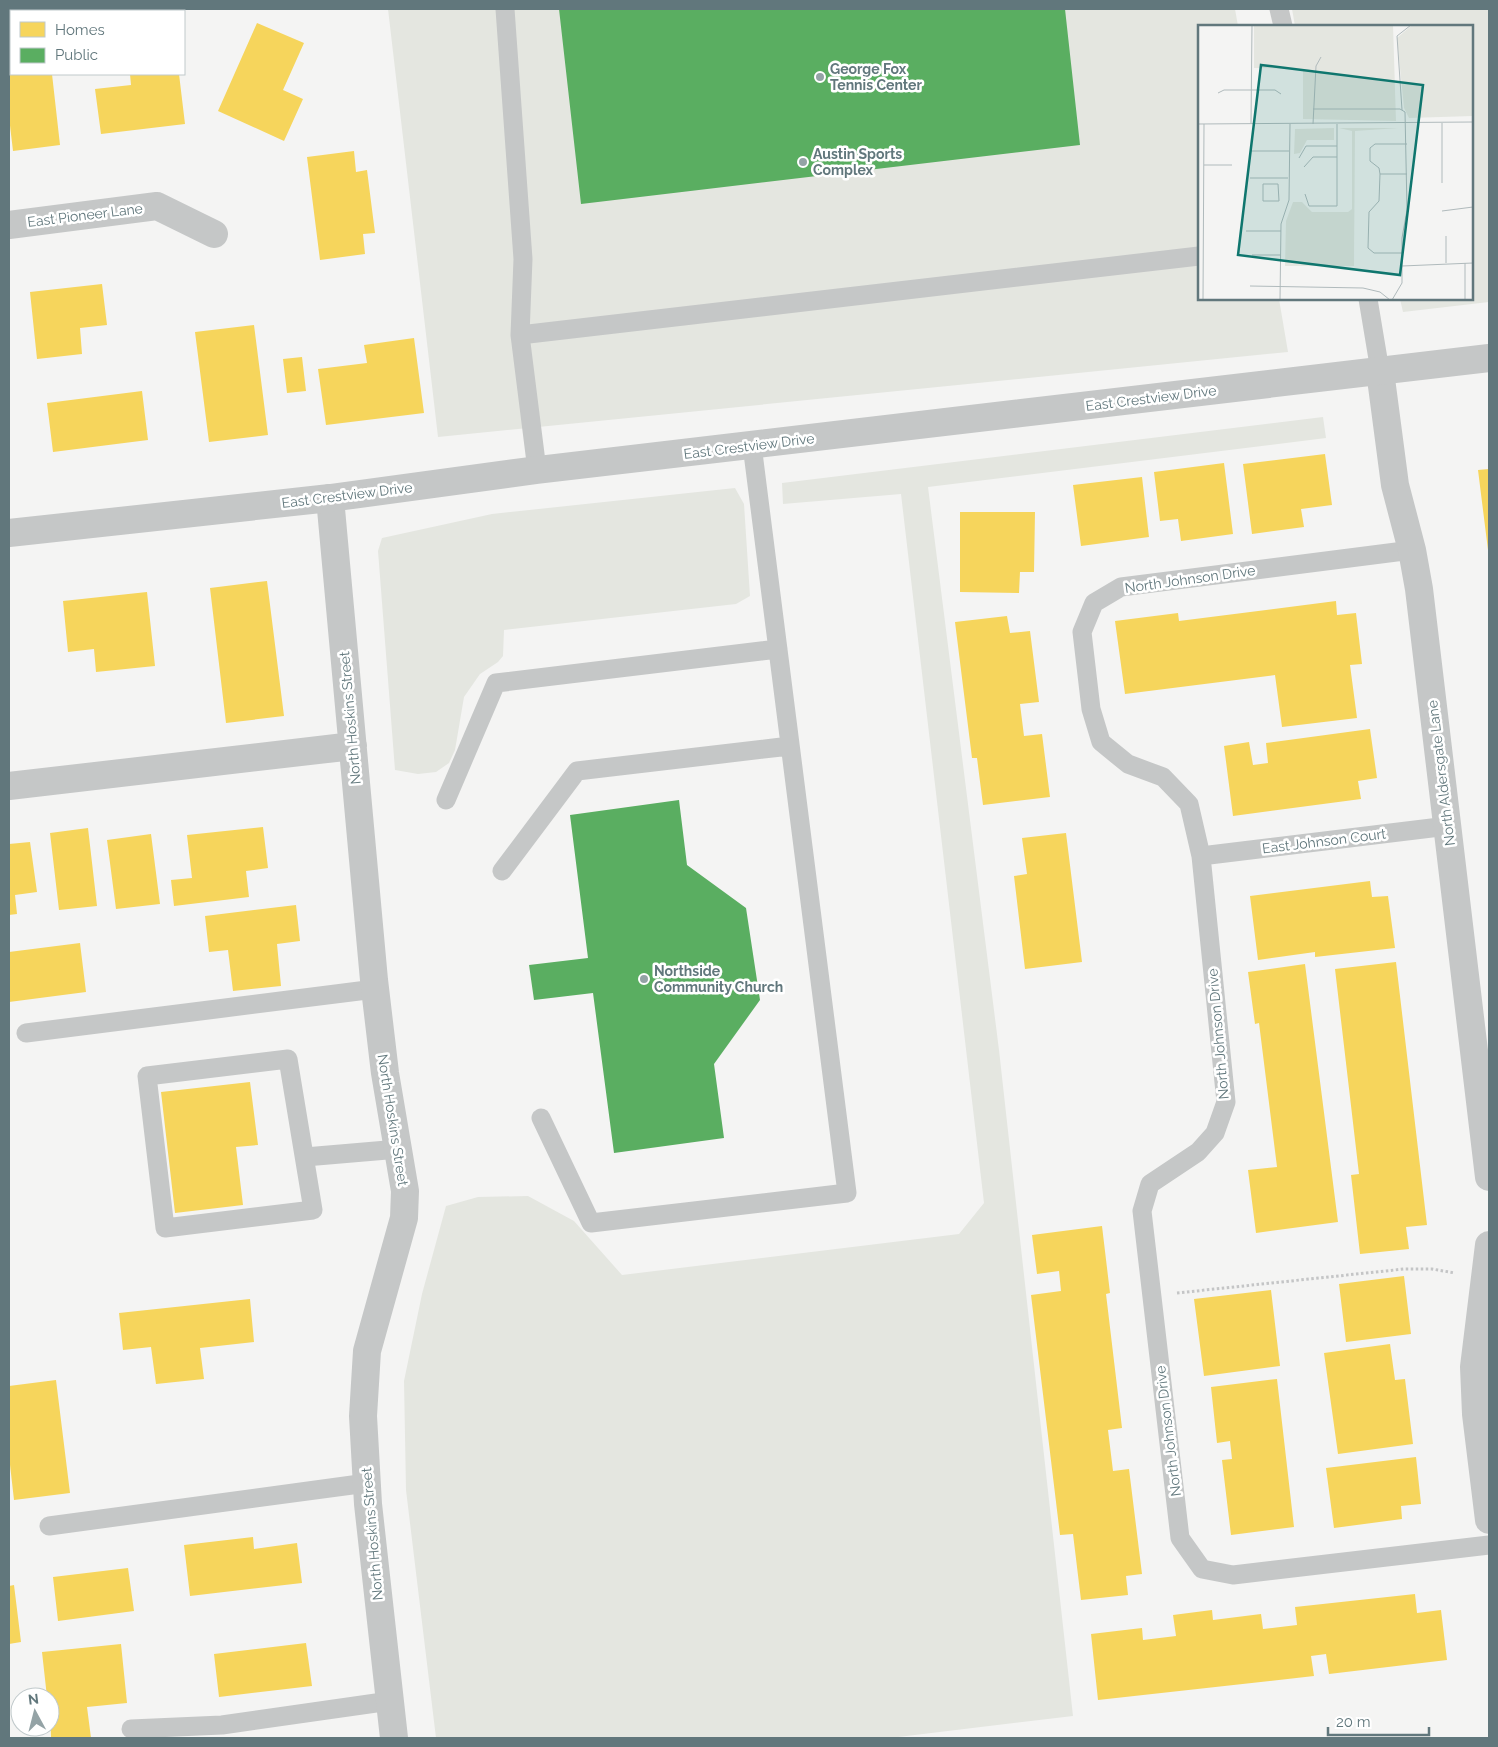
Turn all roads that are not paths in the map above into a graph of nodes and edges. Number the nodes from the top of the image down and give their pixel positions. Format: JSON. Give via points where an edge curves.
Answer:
{"nodes":[{"id":1,"x":505,"y":9,"type":"edge"},
{"id":2,"x":1279,"y":9,"type":"edge"},
{"id":3,"x":1283,"y":25,"type":"edge"},
{"id":4,"x":9,"y":224,"type":"edge"},
{"id":5,"x":214,"y":234,"type":"dead end"},
{"id":6,"x":1198,"y":256,"type":"edge"},
{"id":7,"x":1368,"y":300,"type":"edge"},
{"id":8,"x":520,"y":335,"type":"junction"},
{"id":9,"x":1489,"y":358,"type":"edge"},
{"id":10,"x":1380,"y":371,"type":"junction"},
{"id":11,"x":752,"y":445,"type":"junction"},
{"id":12,"x":537,"y":470,"type":"junction"},
{"id":13,"x":330,"y":498,"type":"junction"},
{"id":14,"x":9,"y":533,"type":"edge"},
{"id":15,"x":1412,"y":550,"type":"junction"},
{"id":16,"x":778,"y":650,"type":"junction"},
{"id":17,"x":353,"y":746,"type":"junction"},
{"id":18,"x":790,"y":746,"type":"junction"},
{"id":19,"x":9,"y":786,"type":"edge"},
{"id":20,"x":446,"y":800,"type":"dead end"},
{"id":21,"x":1448,"y":826,"type":"junction"},
{"id":22,"x":1201,"y":856,"type":"junction"},
{"id":23,"x":502,"y":871,"type":"dead end"},
{"id":24,"x":375,"y":989,"type":"junction"},
{"id":25,"x":26,"y":1033,"type":"dead end"},
{"id":26,"x":541,"y":1118,"type":"dead end"},
{"id":27,"x":399,"y":1149,"type":"junction"},
{"id":28,"x":305,"y":1156,"type":"junction"},
{"id":29,"x":1489,"y":1177,"type":"edge"},
{"id":30,"x":1489,"y":1245,"type":"edge"},
{"id":31,"x":367,"y":1483,"type":"junction"},
{"id":32,"x":1489,"y":1520,"type":"edge"},
{"id":33,"x":49,"y":1526,"type":"dead end"},
{"id":34,"x":1489,"y":1545,"type":"edge"},
{"id":35,"x":390,"y":1700,"type":"junction"},
{"id":36,"x":132,"y":1729,"type":"dead end"},
{"id":37,"x":394,"y":1738,"type":"edge"}],
"edges":[{"from":1,"to":8,"type":"lane","via":[[523,259]]},
{"from":2,"to":3,"type":"lane"},
{"from":4,"to":5,"type":"street","name":"East Pioneer Lane","via":[[157,206]]},
{"from":6,"to":8,"type":"lane"},
{"from":7,"to":10,"type":"lane"},
{"from":8,"to":12,"type":"lane"},
{"from":9,"to":10,"type":"street","name":"East Crestview Drive"},
{"from":10,"to":11,"type":"street","name":"East Crestview Drive"},
{"from":10,"to":15,"type":"street","name":"North Aldersgate Lane","via":[[1395,485]]},
{"from":11,"to":12,"type":"street","name":"East Crestview Drive"},
{"from":11,"to":16,"type":"lane"},
{"from":12,"to":13,"type":"street","name":"East Crestview Drive"},
{"from":13,"to":14,"type":"street","name":"East Crestview Drive"},
{"from":13,"to":17,"type":"street","name":"North Hoskins Street"},
{"from":15,"to":21,"type":"street","name":"North Aldersgate Lane"},
{"from":15,"to":22,"type":"lane","name":"North Johnson Drive","via":[[1121,586],[1094,603],[1082,632],[1091,709],[1101,742],[1128,764],[1163,777],[1189,804]]},
{"from":16,"to":18,"type":"lane"},
{"from":16,"to":20,"type":"lane","via":[[496,683]]},
{"from":17,"to":19,"type":"street"},
{"from":17,"to":24,"type":"street","name":"North Hoskins Street"},
{"from":18,"to":23,"type":"lane","via":[[577,771]]},
{"from":18,"to":26,"type":"lane","via":[[847,1193],[591,1224]]},
{"from":21,"to":22,"type":"lane","name":"East Johnson Court"},
{"from":21,"to":29,"type":"street","name":"North Aldersgate Lane"},
{"from":22,"to":34,"type":"lane","name":"North Johnson Drive","via":[[1226,1102],[1215,1133],[1198,1152],[1150,1184],[1142,1210],[1180,1538],[1202,1569],[1233,1575]]},
{"from":24,"to":25,"type":"lane"},
{"from":24,"to":27,"type":"street","name":"North Hoskins Street","via":[[385,1073]]},
{"from":27,"to":28,"type":"lane"},
{"from":27,"to":31,"type":"street","name":"North Hoskins Street","via":[[405,1191],[404,1218],[367,1351],[363,1416]]},
{"from":28,"to":28,"type":"lane","via":[[288,1059],[147,1076],[165,1228],[313,1210]]},
{"from":30,"to":32,"type":"street","via":[[1474,1367],[1476,1414]]},
{"from":31,"to":33,"type":"lane"},
{"from":31,"to":35,"type":"street","name":"North Hoskins Street"},
{"from":35,"to":36,"type":"lane","via":[[222,1725]]},
{"from":35,"to":37,"type":"street","name":"North Hoskins Street"}]}
